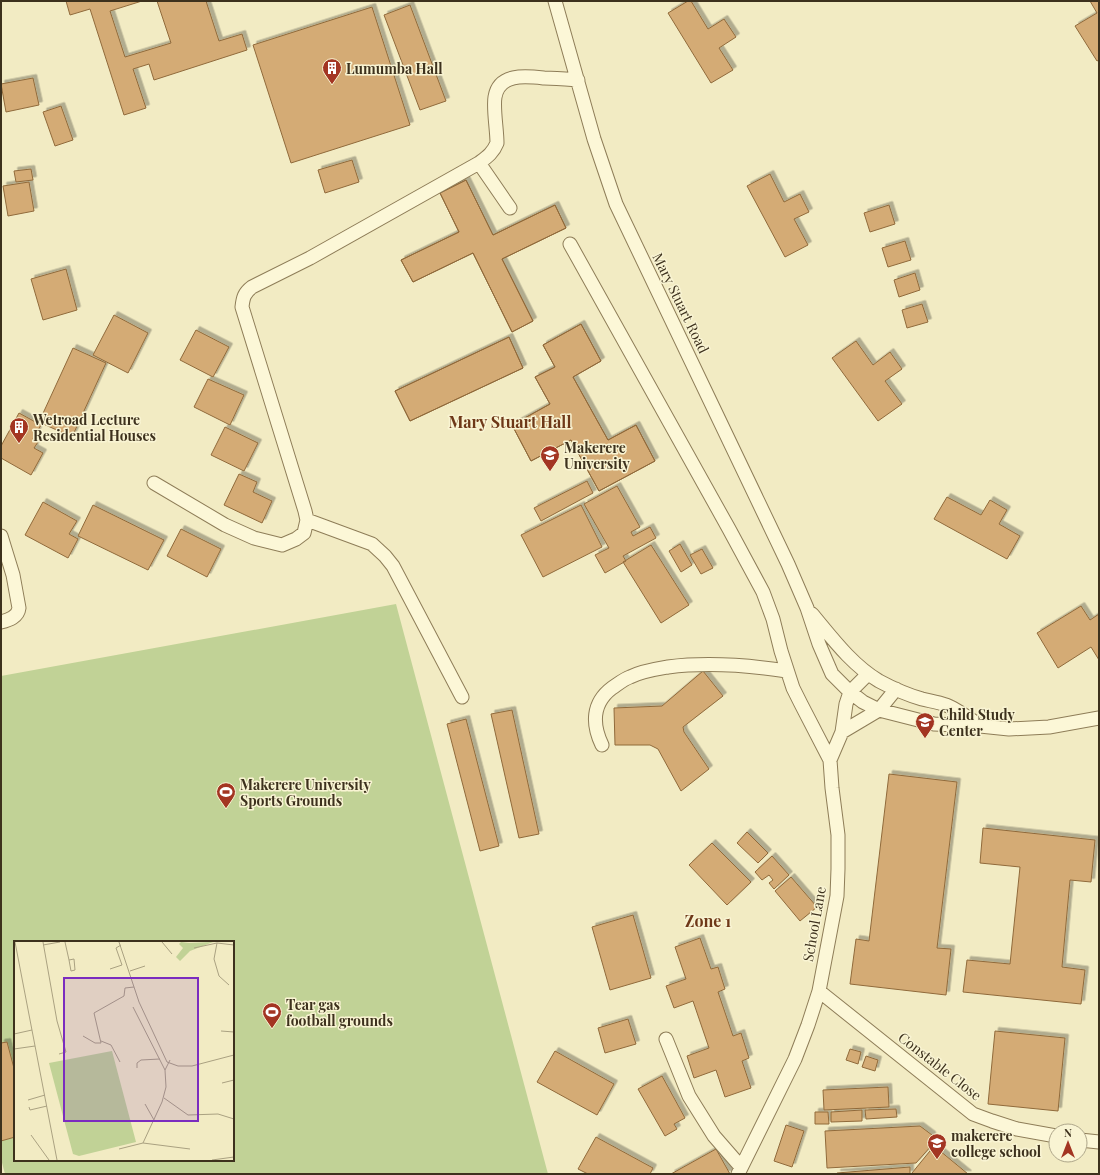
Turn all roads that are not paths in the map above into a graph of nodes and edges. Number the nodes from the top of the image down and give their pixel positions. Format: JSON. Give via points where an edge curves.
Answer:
{"nodes":[{"id":1,"x":555,"y":1,"type":"edge"},
{"id":2,"x":578,"y":80,"type":"junction"},
{"id":3,"x":479,"y":163,"type":"junction"},
{"id":4,"x":510,"y":208,"type":"dead end"},
{"id":5,"x":570,"y":244,"type":"dead end"},
{"id":6,"x":154,"y":482,"type":"dead end"},
{"id":7,"x":306,"y":520,"type":"junction"},
{"id":8,"x":1,"y":536,"type":"edge"},
{"id":9,"x":807,"y":608,"type":"junction"},
{"id":10,"x":1,"y":622,"type":"edge"},
{"id":11,"x":787,"y":671,"type":"junction"},
{"id":12,"x":868,"y":674,"type":"junction"},
{"id":13,"x":896,"y":689,"type":"junction"},
{"id":14,"x":850,"y":692,"type":"junction"},
{"id":15,"x":462,"y":697,"type":"dead end"},
{"id":16,"x":879,"y":710,"type":"junction"},
{"id":17,"x":1099,"y":718,"type":"edge"},
{"id":18,"x":980,"y":726,"type":"junction"},
{"id":19,"x":842,"y":732,"type":"junction"},
{"id":20,"x":602,"y":745,"type":"dead end"},
{"id":21,"x":830,"y":760,"type":"junction"},
{"id":22,"x":819,"y":991,"type":"junction"},
{"id":23,"x":666,"y":1039,"type":"dead end"},
{"id":24,"x":1048,"y":1135,"type":"edge"},
{"id":25,"x":1088,"y":1141,"type":"edge"},
{"id":26,"x":1099,"y":1142,"type":"edge"},
{"id":27,"x":740,"y":1170,"type":"edge"}],
"edges":[{"from":1,"to":2,"type":"lane","name":"Mary Stuart Road"},
{"from":2,"to":3,"type":"lane","via":[[520,76],[500,84],[494,98],[497,143],[491,154]]},
{"from":2,"to":9,"type":"lane","name":"Mary Stuart Road","via":[[616,204]]},
{"from":3,"to":4,"type":"lane"},
{"from":3,"to":7,"type":"lane","via":[[245,292],[242,307],[244,316]]},
{"from":5,"to":11,"type":"lane","via":[[763,592]]},
{"from":6,"to":7,"type":"lane","via":[[225,525],[268,542],[282,545],[296,539],[304,533]]},
{"from":7,"to":15,"type":"lane","via":[[372,544],[385,556],[393,566]]},
{"from":8,"to":10,"type":"lane","via":[[13,575],[19,608],[15,616]]},
{"from":9,"to":12,"type":"lane"},
{"from":9,"to":14,"type":"lane","via":[[832,674]]},
{"from":11,"to":20,"type":"lane","via":[[753,666],[684,665],[656,669],[630,677],[605,694],[598,704],[595,724]]},
{"from":11,"to":21,"type":"lane","via":[[800,704]]},
{"from":12,"to":13,"type":"lane"},
{"from":12,"to":14,"type":"lane"},
{"from":13,"to":16,"type":"lane"},
{"from":13,"to":18,"type":"lane","via":[[945,705],[964,714]]},
{"from":14,"to":16,"type":"lane"},
{"from":14,"to":19,"type":"lane","name":"School Lane"},
{"from":16,"to":18,"type":"lane","via":[[934,724]]},
{"from":16,"to":19,"type":"lane"},
{"from":17,"to":18,"type":"lane","via":[[1049,727],[1009,729]]},
{"from":19,"to":21,"type":"lane","name":"School Lane"},
{"from":21,"to":22,"type":"lane","name":"School Lane","via":[[838,835],[837,896]]},
{"from":22,"to":24,"type":"lane","name":"Constable Close","via":[[973,1114],[1016,1130]]},
{"from":22,"to":27,"type":"lane","name":"School Lane","via":[[795,1059]]},
{"from":23,"to":27,"type":"lane","via":[[689,1096],[714,1136]]},
{"from":25,"to":26,"type":"lane"}]}
